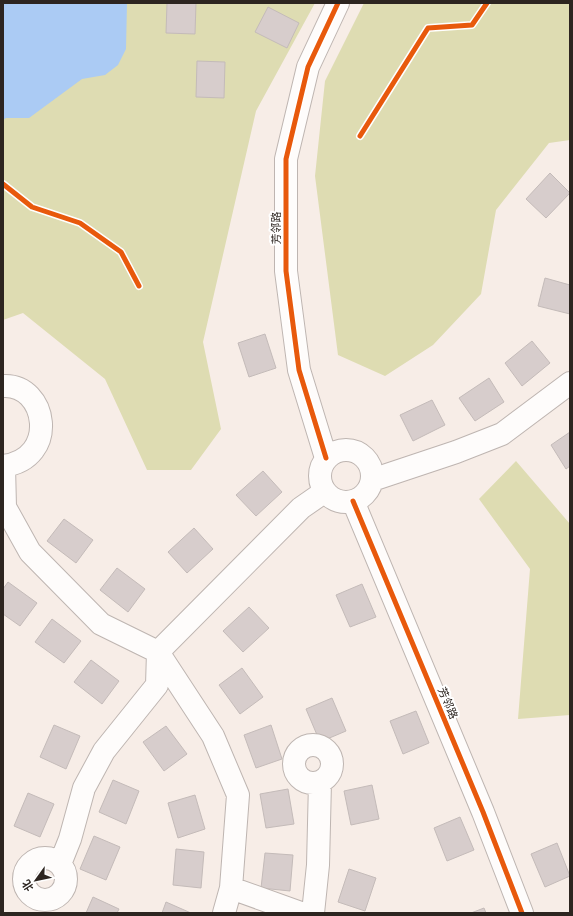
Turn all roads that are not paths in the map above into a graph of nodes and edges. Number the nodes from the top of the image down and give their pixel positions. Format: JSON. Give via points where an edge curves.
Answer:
{"nodes":[{"id":1,"x":338,"y":3,"type":"edge"},
{"id":2,"x":570,"y":384,"type":"edge"},
{"id":3,"x":3,"y":386,"type":"edge"},
{"id":4,"x":326,"y":458,"type":"junction"},
{"id":5,"x":3,"y":466,"type":"edge"},
{"id":6,"x":372,"y":480,"type":"junction"},
{"id":7,"x":324,"y":492,"type":"junction"},
{"id":8,"x":353,"y":501,"type":"junction"},
{"id":9,"x":158,"y":652,"type":"junction"},
{"id":10,"x":320,"y":782,"type":"dead end"},
{"id":11,"x":60,"y":864,"type":"dead end"},
{"id":12,"x":231,"y":888,"type":"junction"},
{"id":13,"x":224,"y":913,"type":"edge"},
{"id":14,"x":300,"y":913,"type":"edge"},
{"id":15,"x":313,"y":913,"type":"edge"},
{"id":16,"x":522,"y":913,"type":"edge"}],
"edges":[{"from":1,"to":4,"type":"street","name":"芳邻路","via":[[308,67],[286,159],[286,270],[299,370]]},
{"from":2,"to":6,"type":"street","via":[[502,434]]},
{"from":3,"to":5,"type":"street","via":[[18,389],[30,397],[38,408],[42,422],[39,442],[29,456],[17,463]]},
{"from":4,"to":6,"type":"street","via":[[333,452],[346,449],[356,451],[370,464]]},
{"from":4,"to":7,"type":"street","via":[[319,474]]},
{"from":5,"to":9,"type":"street","via":[[5,507],[30,552],[101,624]]},
{"from":6,"to":8,"type":"street","via":[[365,494]]},
{"from":7,"to":8,"type":"street","via":[[342,503]]},
{"from":7,"to":9,"type":"street","via":[[301,508]]},
{"from":8,"to":16,"type":"street","name":"芳邻路","via":[[483,812]]},
{"from":9,"to":11,"type":"street","via":[[157,685],[104,751],[84,788],[70,839]]},
{"from":9,"to":12,"type":"street","via":[[213,736],[238,795]]},
{"from":10,"to":15,"type":"street","via":[[318,865]]},
{"from":12,"to":13,"type":"street"},
{"from":12,"to":14,"type":"street"}]}
